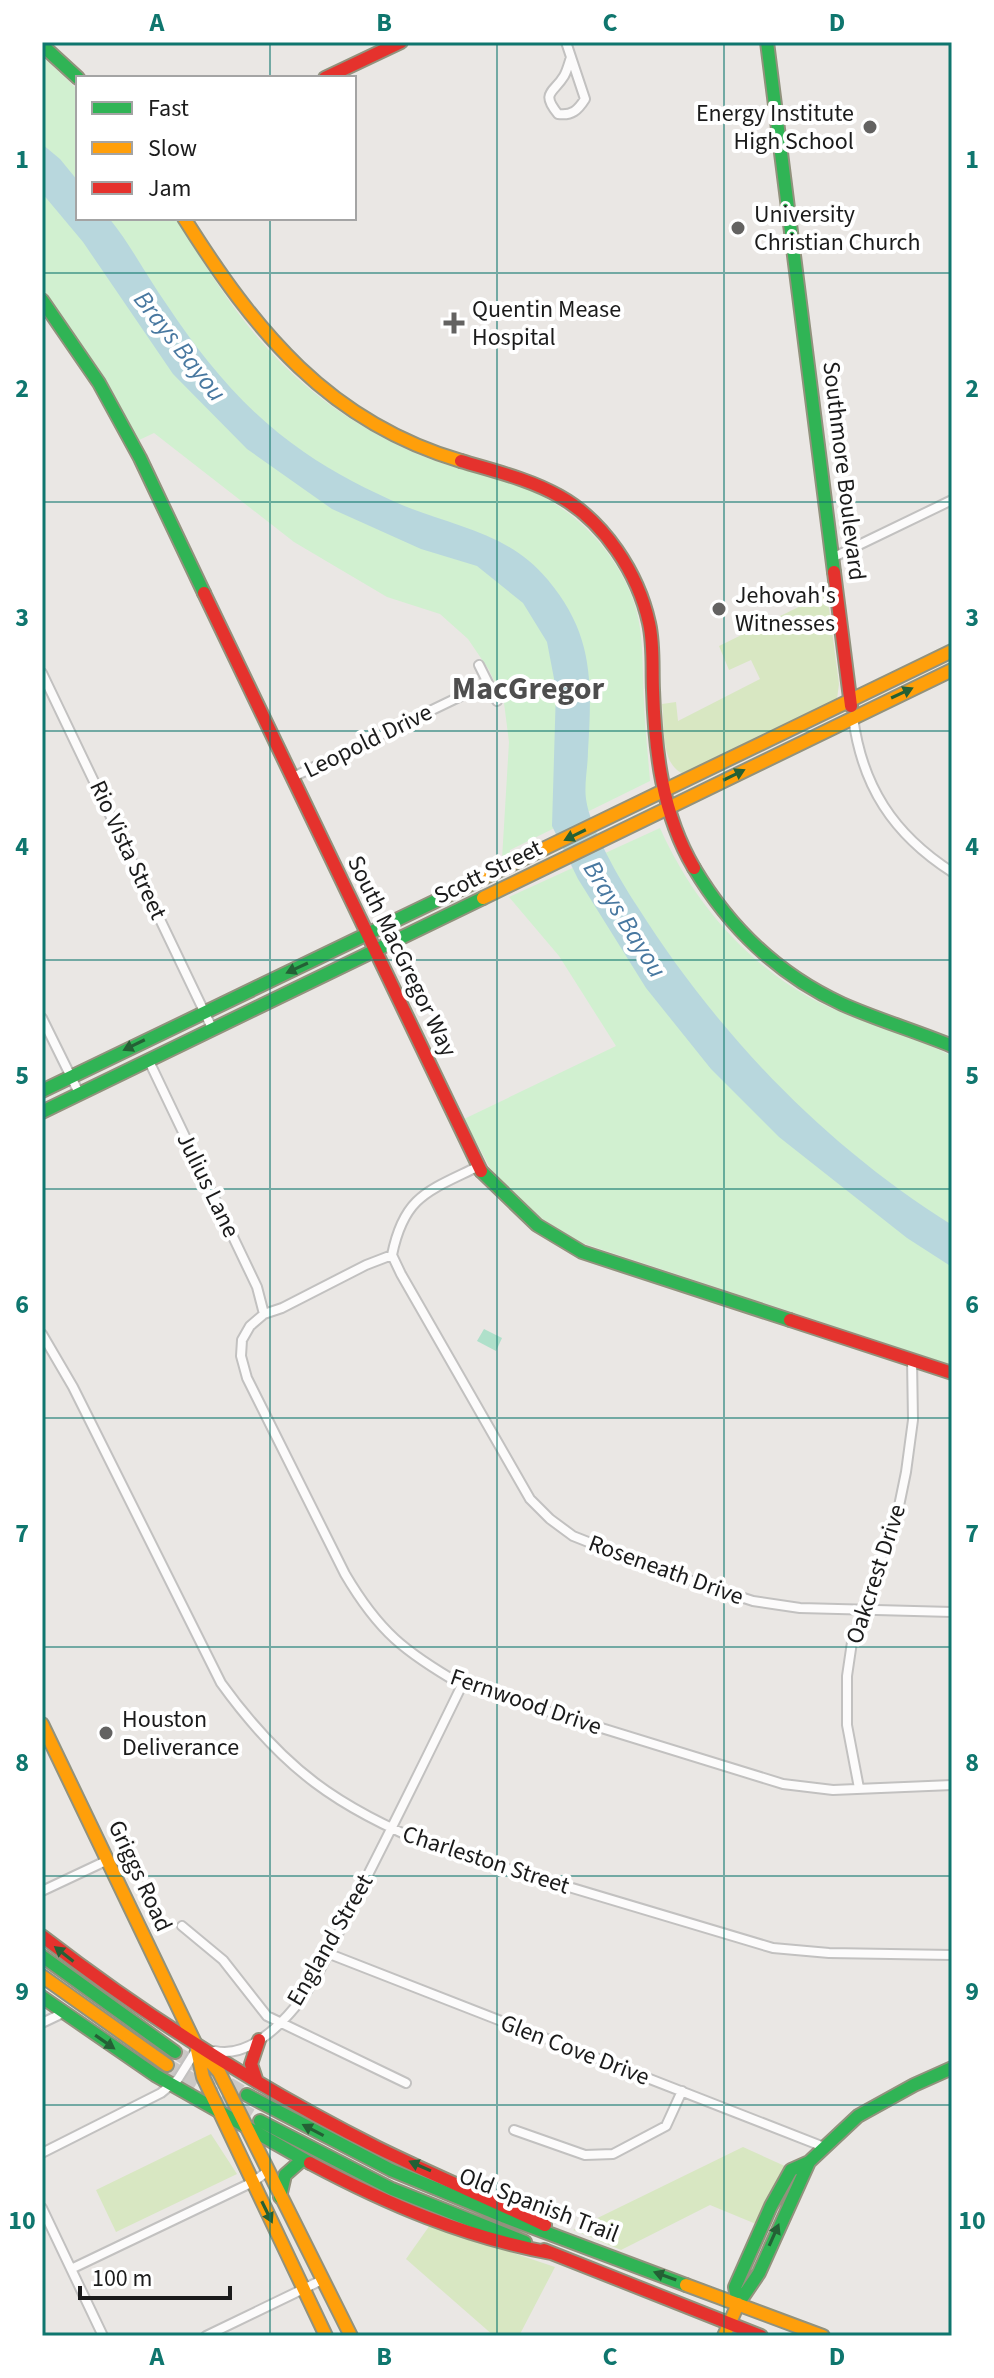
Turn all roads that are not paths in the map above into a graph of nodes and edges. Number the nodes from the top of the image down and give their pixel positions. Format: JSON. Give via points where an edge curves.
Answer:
{"nodes":[{"id":1,"x":401,"y":42,"type":"edge"},
{"id":2,"x":566,"y":42,"type":"edge"},
{"id":3,"x":767,"y":42,"type":"edge"},
{"id":4,"x":42,"y":45,"type":"edge"},
{"id":5,"x":571,"y":57,"type":"junction"},
{"id":6,"x":76,"y":76,"type":"edge"},
{"id":7,"x":329,"y":76,"type":"edge"},
{"id":8,"x":185,"y":220,"type":"edge"},
{"id":9,"x":42,"y":300,"type":"edge"},
{"id":10,"x":952,"y":500,"type":"edge"},
{"id":11,"x":834,"y":557,"type":"junction"},
{"id":12,"x":952,"y":651,"type":"edge"},
{"id":13,"x":479,"y":665,"type":"dead end"},
{"id":14,"x":952,"y":670,"type":"edge"},
{"id":15,"x":42,"y":673,"type":"edge"},
{"id":16,"x":488,"y":683,"type":"junction"},
{"id":17,"x":851,"y":699,"type":"junction"},
{"id":18,"x":497,"y":701,"type":"dead end"},
{"id":19,"x":853,"y":717,"type":"junction"},
{"id":20,"x":291,"y":778,"type":"junction"},
{"id":21,"x":663,"y":790,"type":"junction"},
{"id":22,"x":668,"y":808,"type":"junction"},
{"id":23,"x":952,"y":872,"type":"edge"},
{"id":24,"x":367,"y":934,"type":"junction"},
{"id":25,"x":375,"y":951,"type":"junction"},
{"id":26,"x":204,"y":1011,"type":"junction"},
{"id":27,"x":42,"y":1018,"type":"edge"},
{"id":28,"x":212,"y":1028,"type":"junction"},
{"id":29,"x":952,"y":1046,"type":"edge"},
{"id":30,"x":148,"y":1059,"type":"junction"},
{"id":31,"x":71,"y":1077,"type":"junction"},
{"id":32,"x":42,"y":1091,"type":"edge"},
{"id":33,"x":79,"y":1093,"type":"junction"},
{"id":34,"x":42,"y":1112,"type":"edge"},
{"id":35,"x":477,"y":1167,"type":"junction"},
{"id":36,"x":392,"y":1255,"type":"junction"},
{"id":37,"x":264,"y":1314,"type":"junction"},
{"id":38,"x":42,"y":1334,"type":"edge"},
{"id":39,"x":912,"y":1360,"type":"junction"},
{"id":40,"x":952,"y":1373,"type":"edge"},
{"id":41,"x":864,"y":1610,"type":"junction"},
{"id":42,"x":952,"y":1612,"type":"edge"},
{"id":43,"x":462,"y":1685,"type":"junction"},
{"id":44,"x":42,"y":1724,"type":"edge"},
{"id":45,"x":952,"y":1785,"type":"edge"},
{"id":46,"x":859,"y":1788,"type":"junction"},
{"id":47,"x":392,"y":1829,"type":"junction"},
{"id":48,"x":108,"y":1860,"type":"junction"},
{"id":49,"x":42,"y":1891,"type":"edge"},
{"id":50,"x":182,"y":1926,"type":"dead end"},
{"id":51,"x":42,"y":1936,"type":"edge"},
{"id":52,"x":327,"y":1953,"type":"junction"},
{"id":53,"x":952,"y":1955,"type":"edge"},
{"id":54,"x":42,"y":1956,"type":"edge"},
{"id":55,"x":42,"y":1976,"type":"edge"},
{"id":56,"x":42,"y":1997,"type":"edge"},
{"id":57,"x":63,"y":2013,"type":"junction"},
{"id":58,"x":42,"y":2023,"type":"edge"},
{"id":59,"x":278,"y":2023,"type":"junction"},
{"id":60,"x":259,"y":2040,"type":"junction"},
{"id":61,"x":197,"y":2047,"type":"junction"},
{"id":62,"x":175,"y":2052,"type":"tunnel mouth"},
{"id":63,"x":167,"y":2065,"type":"tunnel mouth"},
{"id":64,"x":951,"y":2071,"type":"edge"},
{"id":65,"x":257,"y":2082,"type":"junction"},
{"id":66,"x":406,"y":2083,"type":"dead end"},
{"id":67,"x":171,"y":2086,"type":"junction"},
{"id":68,"x":682,"y":2091,"type":"junction"},
{"id":69,"x":247,"y":2095,"type":"tunnel mouth"},
{"id":70,"x":221,"y":2116,"type":"junction"},
{"id":71,"x":260,"y":2121,"type":"tunnel mouth"},
{"id":72,"x":248,"y":2130,"type":"junction"},
{"id":73,"x":514,"y":2130,"type":"dead end"},
{"id":74,"x":824,"y":2147,"type":"junction"},
{"id":75,"x":42,"y":2153,"type":"edge"},
{"id":76,"x":302,"y":2160,"type":"junction"},
{"id":77,"x":268,"y":2171,"type":"junction"},
{"id":78,"x":253,"y":2182,"type":"junction"},
{"id":79,"x":280,"y":2197,"type":"junction"},
{"id":80,"x":42,"y":2208,"type":"edge"},
{"id":81,"x":569,"y":2241,"type":"junction"},
{"id":82,"x":551,"y":2253,"type":"junction"},
{"id":83,"x":567,"y":2259,"type":"junction"},
{"id":84,"x":71,"y":2269,"type":"junction"},
{"id":85,"x":324,"y":2279,"type":"junction"},
{"id":86,"x":304,"y":2288,"type":"junction"},
{"id":87,"x":738,"y":2304,"type":"junction"},
{"id":88,"x":726,"y":2330,"type":"edge"},
{"id":89,"x":103,"y":2336,"type":"edge"},
{"id":90,"x":206,"y":2336,"type":"edge"},
{"id":91,"x":326,"y":2336,"type":"edge"},
{"id":92,"x":351,"y":2336,"type":"edge"},
{"id":93,"x":761,"y":2336,"type":"edge"},
{"id":94,"x":823,"y":2336,"type":"edge"}],
"edges":[{"from":1,"to":7,"type":"main road"},
{"from":2,"to":5,"type":"street"},
{"from":3,"to":11,"type":"main road","name":"Southmore Boulevard"},
{"from":4,"to":6,"type":"main road"},
{"from":5,"to":5,"type":"street","via":[[549,95],[558,114],[579,109],[585,99]]},
{"from":8,"to":21,"type":"main road","via":[[247,314],[283,356],[330,396],[420,448],[539,487],[594,523],[629,570],[644,606]]},
{"from":9,"to":20,"type":"main road","name":"South MacGregor Way","via":[[99,383],[140,458]]},
{"from":10,"to":11,"type":"street"},
{"from":11,"to":17,"type":"main road","name":"Southmore Boulevard"},
{"from":12,"to":17,"type":"main road","name":"Scott Street"},
{"from":13,"to":16,"type":"street"},
{"from":19,"to":14,"type":"main road","name":"Scott Street","one_way":true},
{"from":15,"to":26,"type":"street","name":"Rio Vista Street"},
{"from":16,"to":18,"type":"street"},
{"from":16,"to":20,"type":"street","name":"Leopold Drive"},
{"from":17,"to":19,"type":"main road","name":"Southmore Boulevard"},
{"from":17,"to":21,"type":"main road","name":"Scott Street"},
{"from":22,"to":19,"type":"main road","name":"Scott Street","one_way":true},
{"from":19,"to":23,"type":"street","name":"Southmore Boulevard","via":[[866,776],[880,802],[915,844]]},
{"from":20,"to":24,"type":"main road","name":"South MacGregor Way"},
{"from":21,"to":22,"type":"main road"},
{"from":21,"to":24,"type":"main road","name":"Scott Street","one_way":true},
{"from":22,"to":25,"type":"main road","name":"Scott Street"},
{"from":22,"to":29,"type":"main road","via":[[711,898],[770,959],[838,1002]]},
{"from":24,"to":25,"type":"main road","name":"South MacGregor Way"},
{"from":24,"to":26,"type":"main road","name":"Scott Street","one_way":true},
{"from":25,"to":28,"type":"main road","name":"Scott Street"},
{"from":25,"to":35,"type":"main road","name":"South MacGregor Way"},
{"from":26,"to":28,"type":"street","name":"Rio Vista Street"},
{"from":26,"to":31,"type":"main road","name":"Scott Street","one_way":true},
{"from":27,"to":31,"type":"street"},
{"from":28,"to":30,"type":"main road","name":"Scott Street"},
{"from":30,"to":33,"type":"main road","name":"Scott Street"},
{"from":30,"to":37,"type":"street","name":"Julius Lane","via":[[257,1287]]},
{"from":31,"to":32,"type":"main road","name":"Scott Street"},
{"from":31,"to":33,"type":"street"},
{"from":33,"to":34,"type":"main road","name":"Scott Street"},
{"from":35,"to":36,"type":"street","via":[[431,1189],[404,1214]]},
{"from":35,"to":39,"type":"main road","name":"South MacGregor Way","via":[[522,1215],[582,1252]]},
{"from":36,"to":37,"type":"street"},
{"from":36,"to":41,"type":"street","name":"Roseneath Drive","via":[[511,1469],[550,1519],[603,1549],[753,1601]]},
{"from":37,"to":43,"type":"street","name":"Fernwood Drive","via":[[242,1340],[247,1378],[345,1574],[389,1635],[415,1658]]},
{"from":38,"to":47,"type":"street","name":"Charleston Street","via":[[221,1683],[249,1722],[309,1779]]},
{"from":39,"to":40,"type":"main road","name":"South MacGregor Way"},
{"from":39,"to":41,"type":"street","name":"Oakcrest Drive","via":[[913,1420],[906,1472]]},
{"from":41,"to":42,"type":"street","name":"Roseneath Drive"},
{"from":41,"to":46,"type":"street","name":"Oakcrest Drive","via":[[852,1642],[846,1700]]},
{"from":43,"to":46,"type":"street","name":"Fernwood Drive","via":[[783,1784]]},
{"from":43,"to":47,"type":"street","name":"England Street"},
{"from":44,"to":48,"type":"main road","name":"Griggs Road"},
{"from":45,"to":46,"type":"street","name":"Fernwood Drive"},
{"from":47,"to":52,"type":"street","name":"England Street"},
{"from":47,"to":53,"type":"street","name":"Charleston Street","via":[[435,1847],[773,1948]]},
{"from":48,"to":49,"type":"street"},
{"from":48,"to":61,"type":"main road","name":"Griggs Road"},
{"from":50,"to":59,"type":"street","via":[[223,1960]]},
{"from":61,"to":51,"type":"main road","one_way":true},
{"from":52,"to":59,"type":"street","name":"England Street","via":[[296,2005]]},
{"from":52,"to":68,"type":"street","name":"Glen Cove Drive"},
{"from":54,"to":62,"type":"main road"},
{"from":55,"to":63,"type":"main road"},
{"from":56,"to":57,"type":"main road"},
{"from":57,"to":58,"type":"street"},
{"from":57,"to":67,"type":"main road","one_way":true},
{"from":59,"to":60,"type":"street","name":"England Street"},
{"from":59,"to":66,"type":"street"},
{"from":60,"to":61,"type":"street","name":"England Street","via":[[233,2053]]},
{"from":60,"to":65,"type":"main road","via":[[251,2064]]},
{"from":61,"to":65,"type":"main road"},
{"from":61,"to":67,"type":"street"},
{"from":61,"to":70,"type":"main road","name":"Griggs Road","via":[[203,2077]]},
{"from":61,"to":72,"type":"main road","name":"Griggs Road","via":[[219,2072]]},
{"from":64,"to":74,"type":"main road","via":[[858,2116]]},
{"from":81,"to":65,"type":"main road","one_way":true,"via":[[535,2218],[379,2148]]},
{"from":67,"to":70,"type":"main road"},
{"from":67,"to":75,"type":"street"},
{"from":68,"to":73,"type":"street","via":[[666,2126],[613,2154],[585,2155]]},
{"from":68,"to":74,"type":"street","name":"Glen Cove Drive"},
{"from":81,"to":69,"type":"main road","name":"Old Spanish Trail","one_way":true,"via":[[391,2170]]},
{"from":70,"to":72,"type":"main road"},
{"from":70,"to":78,"type":"main road","name":"Griggs Road"},
{"from":71,"to":82,"type":"main road","name":"Old Spanish Trail","via":[[392,2189]]},
{"from":72,"to":76,"type":"main road"},
{"from":72,"to":77,"type":"main road","name":"Griggs Road"},
{"from":74,"to":87,"type":"main road","via":[[791,2170],[771,2206],[735,2287]]},
{"from":76,"to":79,"type":"main road","via":[[284,2174]]},
{"from":76,"to":82,"type":"main road","via":[[436,2224]]},
{"from":77,"to":78,"type":"street"},
{"from":77,"to":79,"type":"main road","name":"Griggs Road"},
{"from":78,"to":84,"type":"street"},
{"from":78,"to":86,"type":"main road","name":"Griggs Road","one_way":true},
{"from":79,"to":85,"type":"main road","name":"Griggs Road"},
{"from":80,"to":84,"type":"street"},
{"from":81,"to":83,"type":"main road"},
{"from":87,"to":81,"type":"main road","name":"Old Spanish Trail","one_way":true},
{"from":82,"to":83,"type":"main road","name":"Old Spanish Trail"},
{"from":83,"to":88,"type":"main road","name":"Old Spanish Trail"},
{"from":84,"to":89,"type":"street"},
{"from":85,"to":86,"type":"street"},
{"from":85,"to":92,"type":"main road","name":"Griggs Road"},
{"from":86,"to":90,"type":"street"},
{"from":86,"to":91,"type":"main road","name":"Griggs Road"},
{"from":87,"to":88,"type":"main road"},
{"from":87,"to":94,"type":"main road","name":"Old Spanish Trail"},
{"from":88,"to":93,"type":"main road","name":"Old Spanish Trail"}]}
